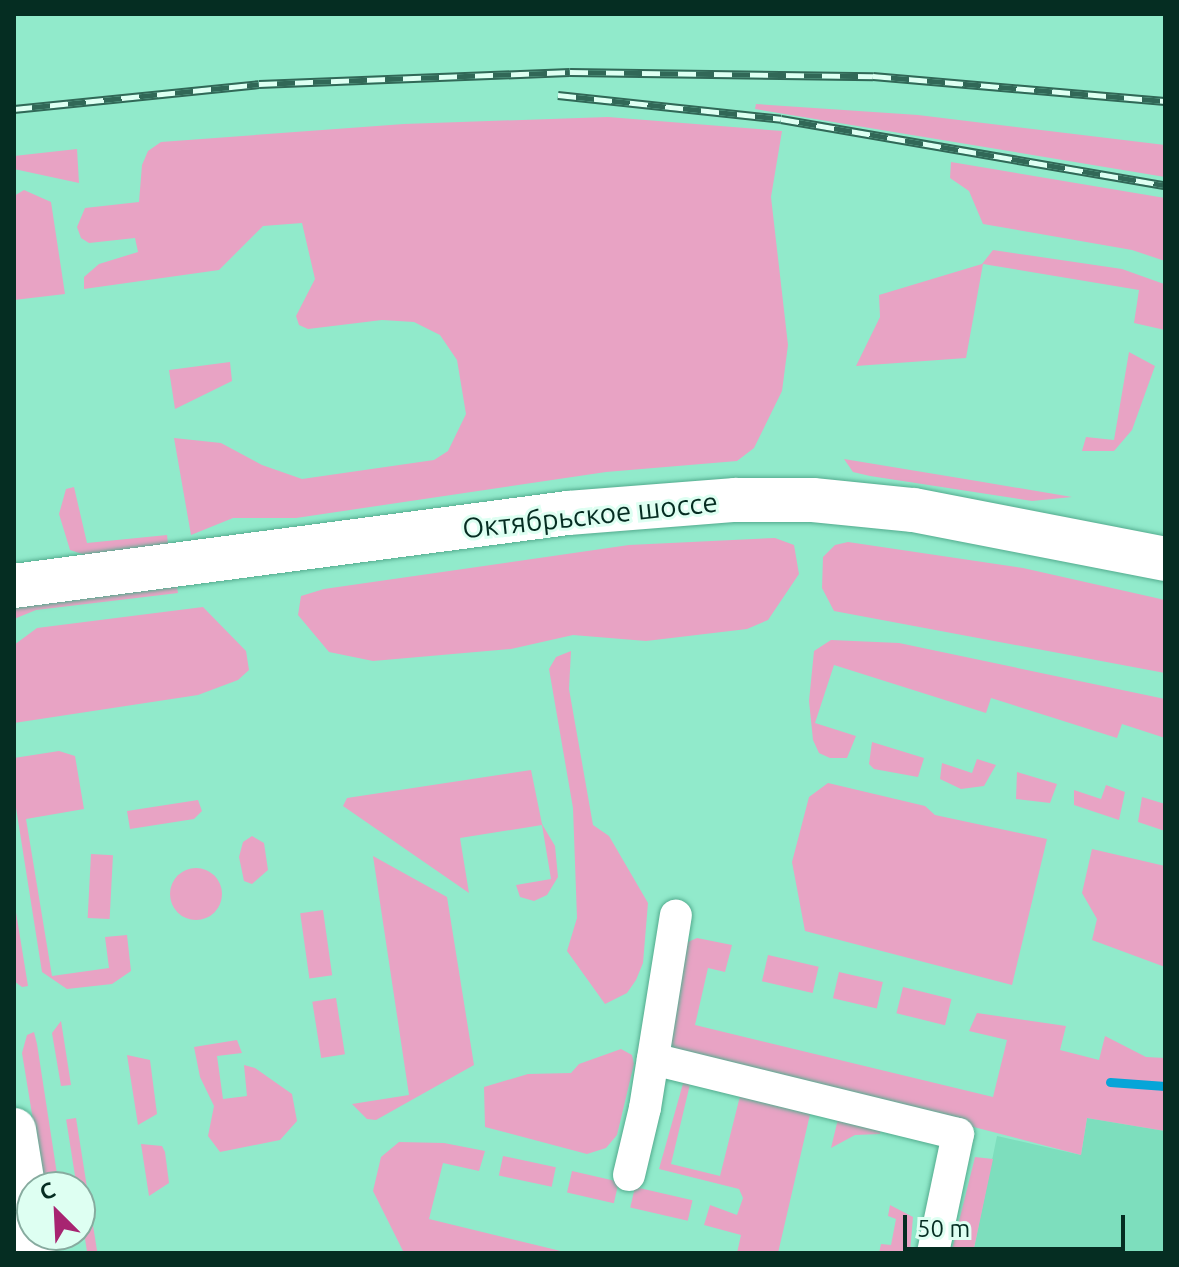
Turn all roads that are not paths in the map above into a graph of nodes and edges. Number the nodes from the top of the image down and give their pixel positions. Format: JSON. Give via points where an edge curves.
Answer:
{"nodes":[{"id":1,"x":1165,"y":559,"type":"edge"},
{"id":2,"x":14,"y":586,"type":"edge"},
{"id":3,"x":676,"y":915,"type":"dead end"},
{"id":4,"x":653,"y":1059,"type":"junction"},
{"id":5,"x":14,"y":1130,"type":"edge"},
{"id":6,"x":629,"y":1175,"type":"dead end"},
{"id":7,"x":34,"y":1253,"type":"edge"},
{"id":8,"x":933,"y":1253,"type":"edge"}],
"edges":[{"from":1,"to":2,"type":"street","name":"Октябрьское шоссе","via":[[914,510],[813,500],[735,500],[568,513]]},
{"from":3,"to":4,"type":"street"},
{"from":4,"to":6,"type":"street"},
{"from":4,"to":8,"type":"street","via":[[958,1134]]},
{"from":5,"to":7,"type":"street"}]}
